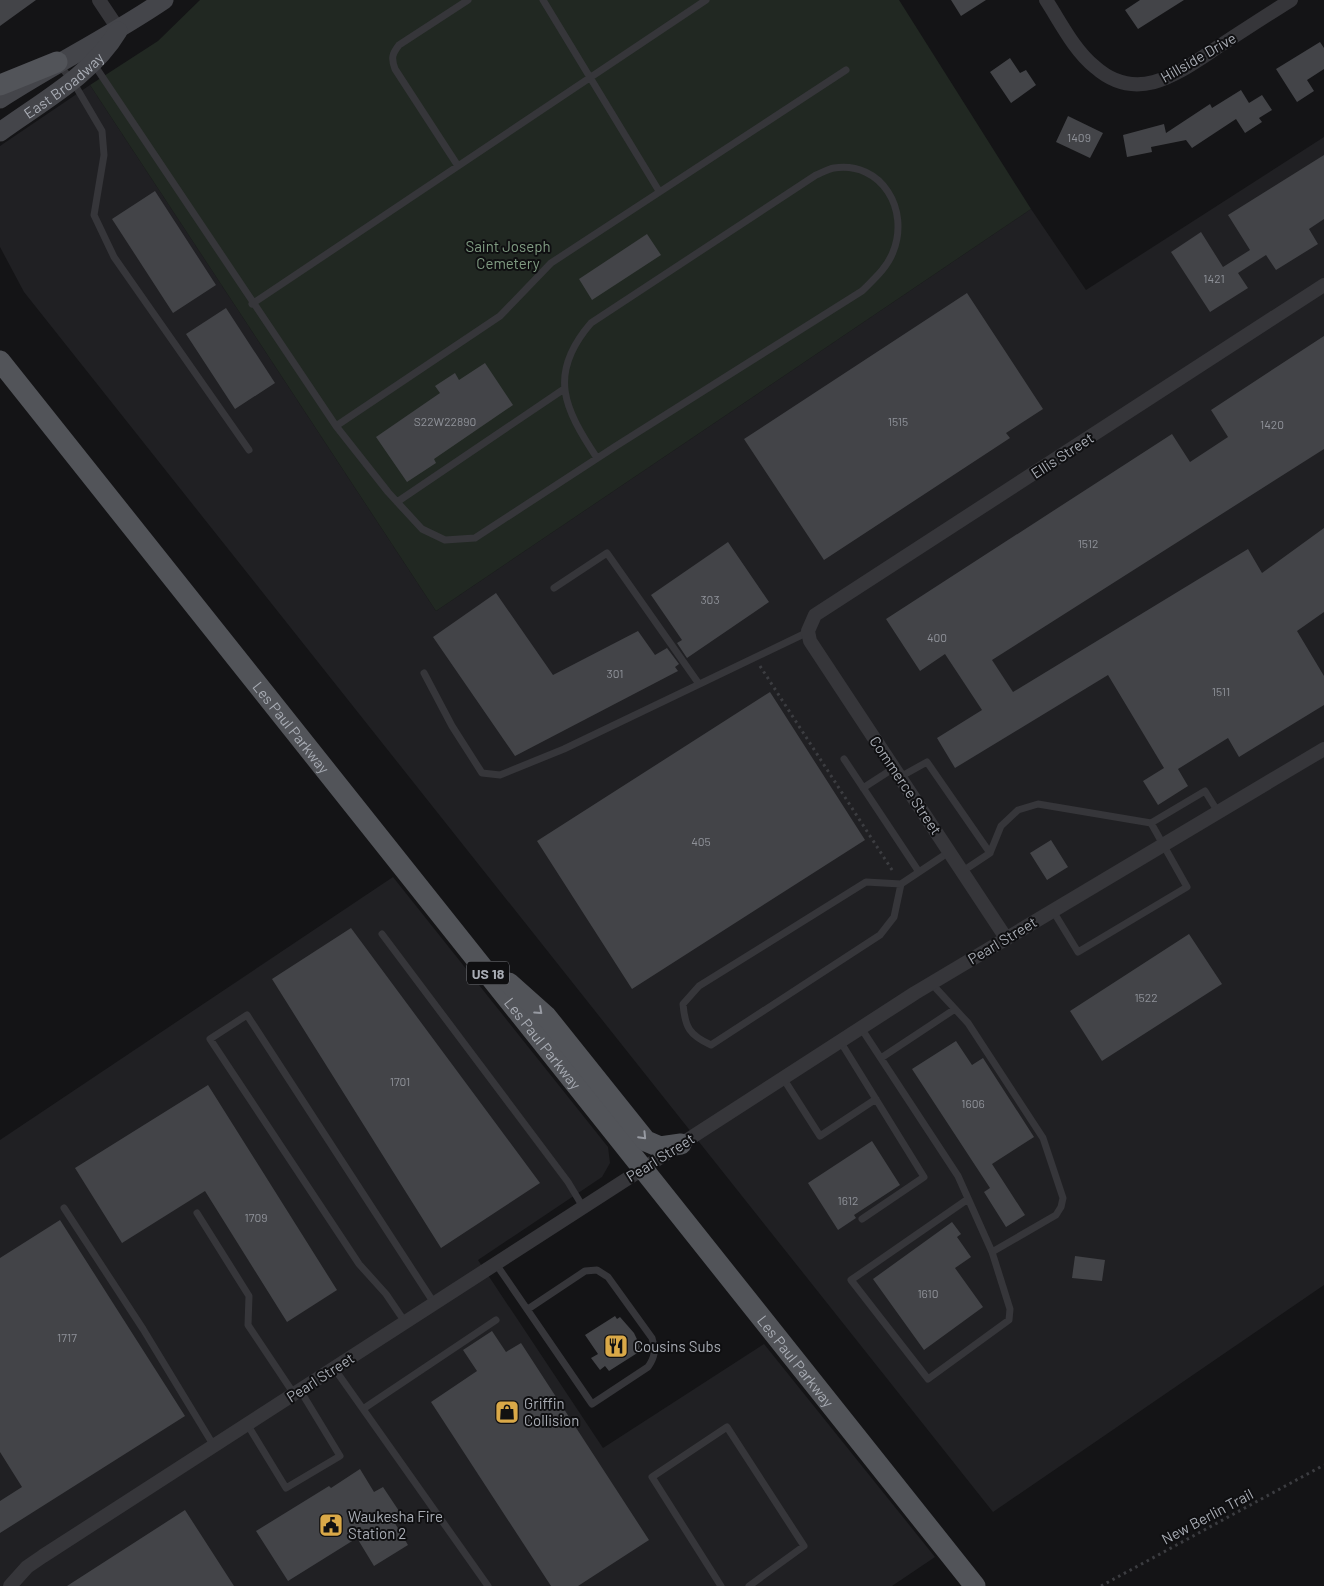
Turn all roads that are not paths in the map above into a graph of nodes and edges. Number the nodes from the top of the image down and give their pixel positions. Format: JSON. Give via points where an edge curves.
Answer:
{"nodes":[{"id":1,"x":99,"y":0,"type":"edge"},
{"id":2,"x":164,"y":0,"type":"edge"},
{"id":3,"x":468,"y":0,"type":"edge"},
{"id":4,"x":543,"y":0,"type":"edge"},
{"id":5,"x":706,"y":0,"type":"edge"},
{"id":6,"x":1046,"y":0,"type":"edge"},
{"id":7,"x":1291,"y":0,"type":"edge"},
{"id":8,"x":119,"y":30,"type":"junction"},
{"id":9,"x":57,"y":62,"type":"junction"},
{"id":10,"x":93,"y":63,"type":"junction"},
{"id":11,"x":846,"y":70,"type":"dead end"},
{"id":12,"x":591,"y":77,"type":"junction"},
{"id":13,"x":72,"y":80,"type":"junction"},
{"id":14,"x":0,"y":86,"type":"edge"},
{"id":15,"x":0,"y":99,"type":"edge"},
{"id":16,"x":0,"y":132,"type":"edge"},
{"id":17,"x":458,"y":166,"type":"junction"},
{"id":18,"x":659,"y":191,"type":"junction"},
{"id":19,"x":1324,"y":285,"type":"edge"},
{"id":20,"x":252,"y":304,"type":"junction"},
{"id":21,"x":0,"y":361,"type":"edge"},
{"id":22,"x":564,"y":389,"type":"junction"},
{"id":23,"x":336,"y":426,"type":"junction"},
{"id":24,"x":249,"y":450,"type":"dead end"},
{"id":25,"x":597,"y":458,"type":"junction"},
{"id":26,"x":397,"y":502,"type":"junction"},
{"id":27,"x":554,"y":588,"type":"dead end"},
{"id":28,"x":808,"y":631,"type":"junction"},
{"id":29,"x":424,"y":673,"type":"dead end"},
{"id":30,"x":699,"y":684,"type":"junction"},
{"id":31,"x":1324,"y":749,"type":"edge"},
{"id":32,"x":844,"y":759,"type":"dead end"},
{"id":33,"x":897,"y":773,"type":"junction"},
{"id":34,"x":864,"y":788,"type":"junction"},
{"id":35,"x":1218,"y":812,"type":"junction"},
{"id":36,"x":1151,"y":823,"type":"junction"},
{"id":37,"x":1164,"y":844,"type":"junction"},
{"id":38,"x":950,"y":852,"type":"junction"},
{"id":39,"x":990,"y":853,"type":"junction"},
{"id":40,"x":963,"y":871,"type":"junction"},
{"id":41,"x":919,"y":872,"type":"junction"},
{"id":42,"x":901,"y":884,"type":"junction"},
{"id":43,"x":1053,"y":911,"type":"junction"},
{"id":44,"x":382,"y":934,"type":"dead end"},
{"id":45,"x":1006,"y":938,"type":"junction"},
{"id":46,"x":464,"y":943,"type":"junction"},
{"id":47,"x":931,"y":983,"type":"junction"},
{"id":48,"x":955,"y":1009,"type":"junction"},
{"id":49,"x":861,"y":1028,"type":"junction"},
{"id":50,"x":840,"y":1041,"type":"junction"},
{"id":51,"x":881,"y":1058,"type":"junction"},
{"id":52,"x":783,"y":1078,"type":"junction"},
{"id":53,"x":876,"y":1099,"type":"junction"},
{"id":54,"x":681,"y":1144,"type":"junction"},
{"id":55,"x":641,"y":1169,"type":"junction"},
{"id":56,"x":968,"y":1198,"type":"junction"},
{"id":57,"x":583,"y":1206,"type":"junction"},
{"id":58,"x":64,"y":1208,"type":"dead end"},
{"id":59,"x":197,"y":1212,"type":"dead end"},
{"id":60,"x":862,"y":1219,"type":"dead end"},
{"id":61,"x":992,"y":1252,"type":"junction"},
{"id":62,"x":496,"y":1264,"type":"junction"},
{"id":63,"x":434,"y":1303,"type":"junction"},
{"id":64,"x":528,"y":1309,"type":"junction"},
{"id":65,"x":496,"y":1320,"type":"dead end"},
{"id":66,"x":405,"y":1322,"type":"junction"},
{"id":67,"x":334,"y":1368,"type":"junction"},
{"id":68,"x":297,"y":1392,"type":"junction"},
{"id":69,"x":363,"y":1409,"type":"junction"},
{"id":70,"x":247,"y":1424,"type":"junction"},
{"id":71,"x":214,"y":1446,"type":"junction"},
{"id":72,"x":10,"y":1586,"type":"edge"},
{"id":73,"x":488,"y":1586,"type":"edge"},
{"id":74,"x":721,"y":1586,"type":"edge"},
{"id":75,"x":749,"y":1586,"type":"edge"},
{"id":76,"x":975,"y":1586,"type":"edge"}],
"edges":[{"from":1,"to":8,"type":"street"},
{"from":2,"to":8,"type":"main road","name":"East Broadway"},
{"from":3,"to":17,"type":"lane","via":[[399,45],[393,53],[395,69]]},
{"from":4,"to":12,"type":"lane"},
{"from":5,"to":12,"type":"lane"},
{"from":6,"to":7,"type":"street","name":"Hillside Drive","via":[[1082,55],[1096,69],[1112,79],[1145,85],[1174,76]]},
{"from":8,"to":9,"type":"main road","name":"East Broadway"},
{"from":8,"to":10,"type":"main road","name":"East Broadway","via":[[110,46]]},
{"from":9,"to":13,"type":"lane"},
{"from":9,"to":14,"type":"main road"},
{"from":9,"to":15,"type":"main road","name":"East Broadway"},
{"from":10,"to":13,"type":"main road","name":"East Broadway"},
{"from":10,"to":20,"type":"lane"},
{"from":11,"to":18,"type":"lane"},
{"from":12,"to":17,"type":"lane"},
{"from":12,"to":18,"type":"lane"},
{"from":13,"to":16,"type":"main road","name":"East Broadway"},
{"from":13,"to":24,"type":"lane","via":[[102,131],[104,155],[94,215],[114,258]]},
{"from":17,"to":20,"type":"lane"},
{"from":18,"to":23,"type":"lane","via":[[551,263],[500,316]]},
{"from":19,"to":28,"type":"street","name":"Ellis Street","via":[[815,616]]},
{"from":20,"to":23,"type":"lane"},
{"from":21,"to":46,"type":"main road","name":"Les Paul Parkway","number":"US 18"},
{"from":22,"to":25,"type":"lane","via":[[573,420]]},
{"from":22,"to":25,"type":"lane","via":[[571,352],[591,323],[797,186],[833,168],[854,168],[874,176],[888,190],[897,209],[893,252],[882,272],[862,291]]},
{"from":22,"to":26,"type":"lane"},
{"from":23,"to":26,"type":"lane"},
{"from":25,"to":26,"type":"lane","via":[[475,538],[445,540],[433,536]]},
{"from":27,"to":30,"type":"lane","via":[[607,553]]},
{"from":28,"to":30,"type":"lane"},
{"from":28,"to":33,"type":"street","name":"Commerce Street","via":[[810,641]]},
{"from":29,"to":30,"type":"lane","via":[[482,773],[500,775],[564,749]]},
{"from":31,"to":35,"type":"street","name":"Pearl Street"},
{"from":32,"to":34,"type":"lane"},
{"from":33,"to":34,"type":"lane"},
{"from":33,"to":38,"type":"street","name":"Commerce Street"},
{"from":33,"to":39,"type":"lane","via":[[927,762]]},
{"from":34,"to":41,"type":"lane"},
{"from":35,"to":36,"type":"lane","via":[[1205,791]]},
{"from":35,"to":37,"type":"street","name":"Pearl Street"},
{"from":36,"to":37,"type":"lane"},
{"from":36,"to":39,"type":"lane","via":[[1038,804],[1018,810],[1001,826]]},
{"from":37,"to":43,"type":"street","name":"Pearl Street"},
{"from":37,"to":43,"type":"lane","via":[[1187,887],[1078,952]]},
{"from":38,"to":40,"type":"street","name":"Commerce Street"},
{"from":38,"to":41,"type":"lane"},
{"from":39,"to":40,"type":"lane"},
{"from":40,"to":45,"type":"street","name":"Commerce Street"},
{"from":41,"to":42,"type":"lane"},
{"from":42,"to":42,"type":"lane","via":[[894,916],[880,935],[711,1045],[696,1038],[684,1022],[683,1004],[699,986],[866,882]]},
{"from":43,"to":45,"type":"street","name":"Pearl Street"},
{"from":44,"to":57,"type":"lane"},
{"from":45,"to":47,"type":"street","name":"Pearl Street"},
{"from":46,"to":54,"type":"main road","one_way":true,"via":[[546,1016],[646,1141],[660,1147]]},
{"from":46,"to":55,"type":"main road","name":"Les Paul Parkway","number":"US 18"},
{"from":47,"to":48,"type":"lane"},
{"from":47,"to":49,"type":"street","name":"Pearl Street"},
{"from":48,"to":51,"type":"lane"},
{"from":48,"to":61,"type":"lane","via":[[968,1023],[1043,1138],[1063,1198],[1062,1207],[1056,1215]]},
{"from":49,"to":50,"type":"street","name":"Pearl Street"},
{"from":49,"to":51,"type":"lane"},
{"from":50,"to":52,"type":"street","name":"Pearl Street"},
{"from":50,"to":53,"type":"lane"},
{"from":51,"to":56,"type":"lane","via":[[958,1176]]},
{"from":52,"to":53,"type":"lane","via":[[820,1136]]},
{"from":52,"to":54,"type":"street","name":"Pearl Street"},
{"from":53,"to":60,"type":"lane","via":[[924,1177]]},
{"from":54,"to":55,"type":"street","name":"Pearl Street"},
{"from":55,"to":57,"type":"street","name":"Pearl Street"},
{"from":55,"to":76,"type":"main road","name":"Les Paul Parkway","number":"US 18"},
{"from":56,"to":61,"type":"lane"},
{"from":56,"to":61,"type":"lane","via":[[851,1280],[928,1379],[1008,1320],[1010,1309]]},
{"from":57,"to":62,"type":"street","name":"Pearl Street"},
{"from":58,"to":71,"type":"lane"},
{"from":59,"to":68,"type":"lane","via":[[249,1296],[248,1325]]},
{"from":62,"to":63,"type":"street","name":"Pearl Street"},
{"from":62,"to":64,"type":"lane"},
{"from":63,"to":66,"type":"street","name":"Pearl Street"},
{"from":63,"to":66,"type":"lane","via":[[247,1015],[210,1039],[359,1264],[386,1294]]},
{"from":64,"to":64,"type":"lane","via":[[592,1404],[648,1368],[654,1359],[652,1338],[608,1277],[598,1270],[585,1271]]},
{"from":65,"to":69,"type":"lane"},
{"from":66,"to":67,"type":"street","name":"Pearl Street"},
{"from":67,"to":68,"type":"street","name":"Pearl Street"},
{"from":67,"to":69,"type":"lane"},
{"from":68,"to":70,"type":"street","name":"Pearl Street"},
{"from":68,"to":70,"type":"lane","via":[[340,1456],[286,1488]]},
{"from":69,"to":73,"type":"lane"},
{"from":70,"to":71,"type":"street","name":"Pearl Street"},
{"from":71,"to":72,"type":"street","name":"Pearl Street","via":[[26,1567]]},
{"from":74,"to":75,"type":"lane","via":[[652,1477],[726,1427],[804,1546]]}]}
